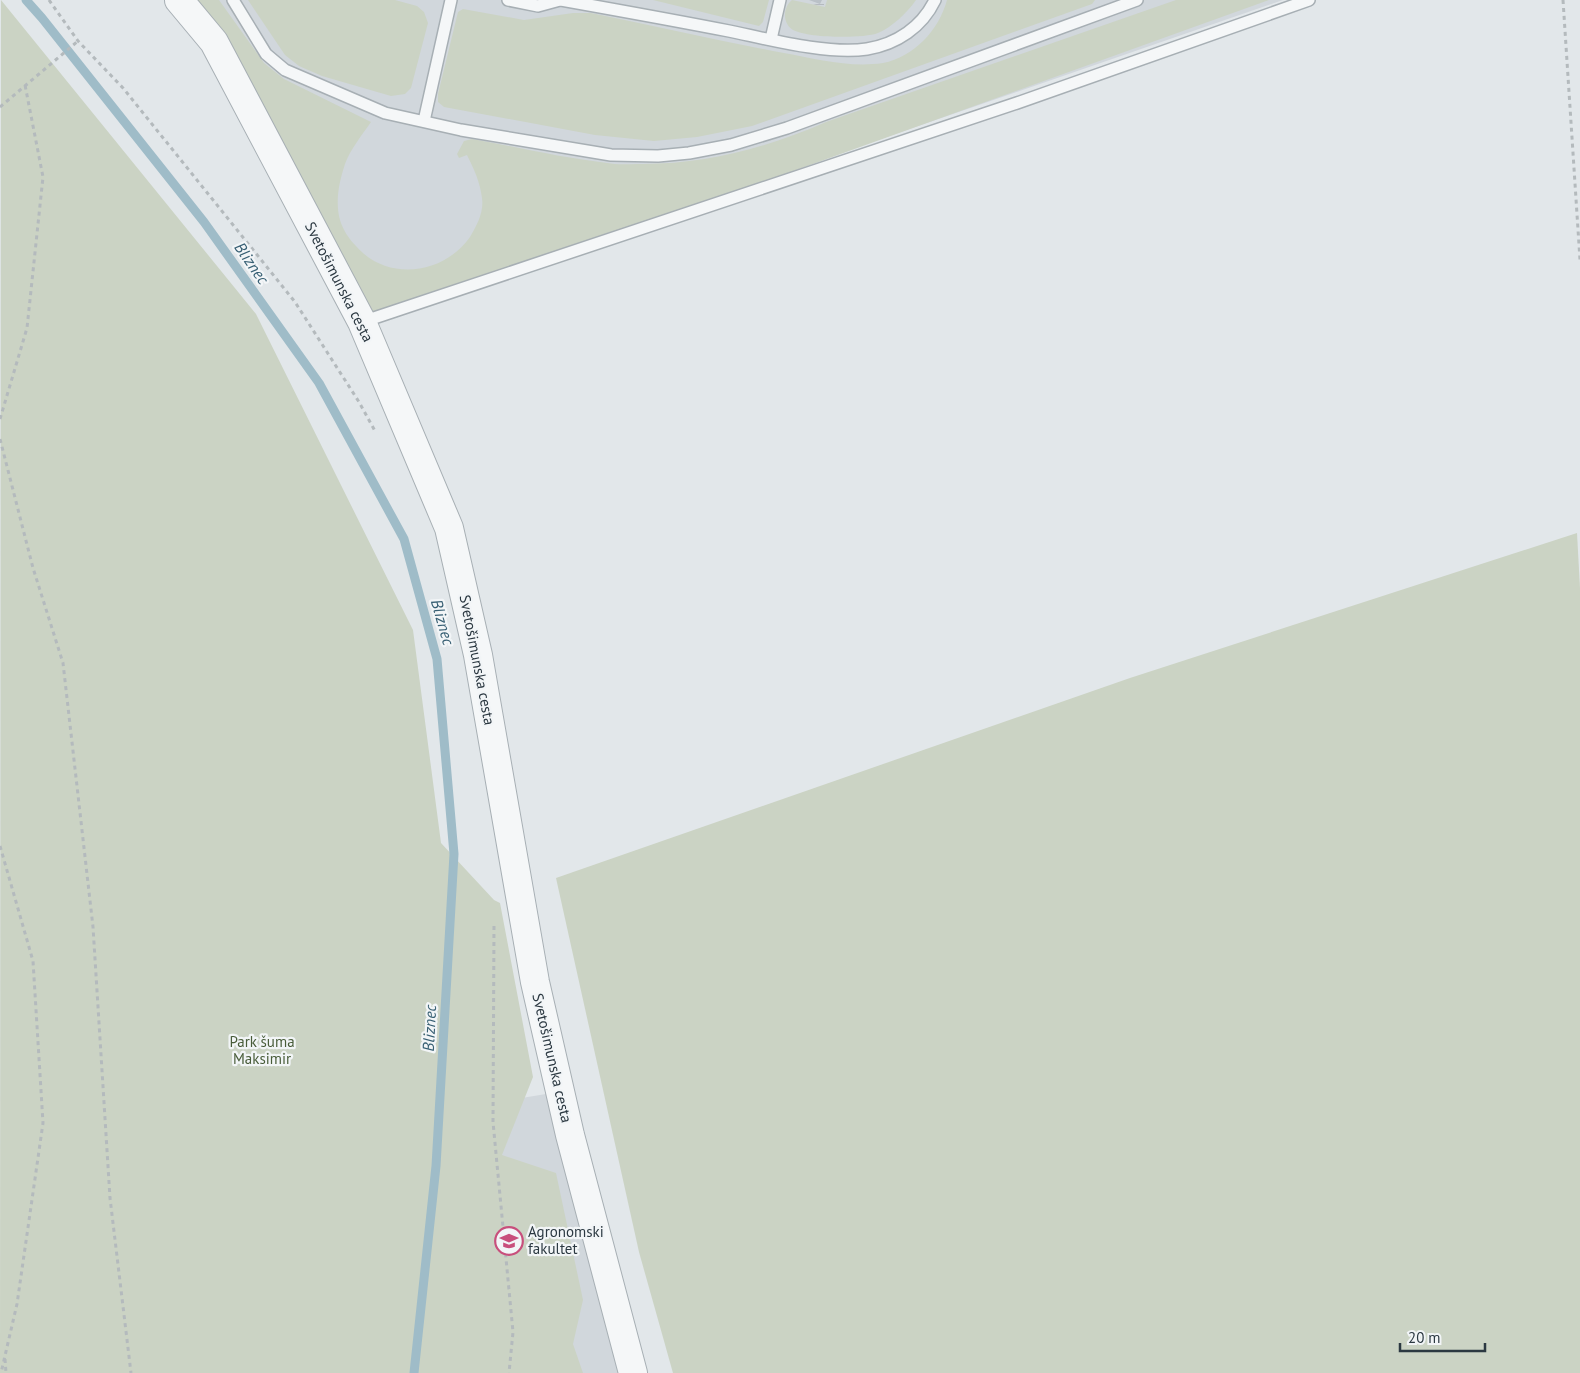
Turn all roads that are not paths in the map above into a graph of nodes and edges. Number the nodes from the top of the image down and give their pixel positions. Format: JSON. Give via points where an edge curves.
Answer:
{"nodes":[{"id":1,"x":179,"y":0,"type":"edge"},
{"id":2,"x":233,"y":0,"type":"edge"},
{"id":3,"x":451,"y":0,"type":"edge"},
{"id":4,"x":508,"y":0,"type":"edge"},
{"id":5,"x":560,"y":0,"type":"edge"},
{"id":6,"x":780,"y":0,"type":"edge"},
{"id":7,"x":934,"y":0,"type":"edge"},
{"id":8,"x":1137,"y":0,"type":"edge"},
{"id":9,"x":1309,"y":0,"type":"edge"},
{"id":10,"x":771,"y":39,"type":"junction"},
{"id":11,"x":424,"y":122,"type":"junction"},
{"id":12,"x":362,"y":322,"type":"junction"},
{"id":13,"x":633,"y":1373,"type":"edge"}],
"edges":[{"from":1,"to":12,"type":"street","name":"Svetošimunska cesta","via":[[214,42]]},
{"from":2,"to":11,"type":"lane","via":[[266,54],[285,70],[385,113]]},
{"from":3,"to":11,"type":"lane"},
{"from":4,"to":5,"type":"lane","via":[[538,6]]},
{"from":5,"to":10,"type":"lane"},
{"from":6,"to":10,"type":"lane"},
{"from":7,"to":10,"type":"lane","via":[[920,22],[907,34],[882,46],[843,50]]},
{"from":8,"to":11,"type":"lane","via":[[787,128],[731,145],[689,153],[611,155]]},
{"from":9,"to":12,"type":"lane","via":[[1017,103]]},
{"from":12,"to":13,"type":"street","name":"Svetošimunska cesta","via":[[449,528],[478,655],[535,982],[570,1135]]}]}
